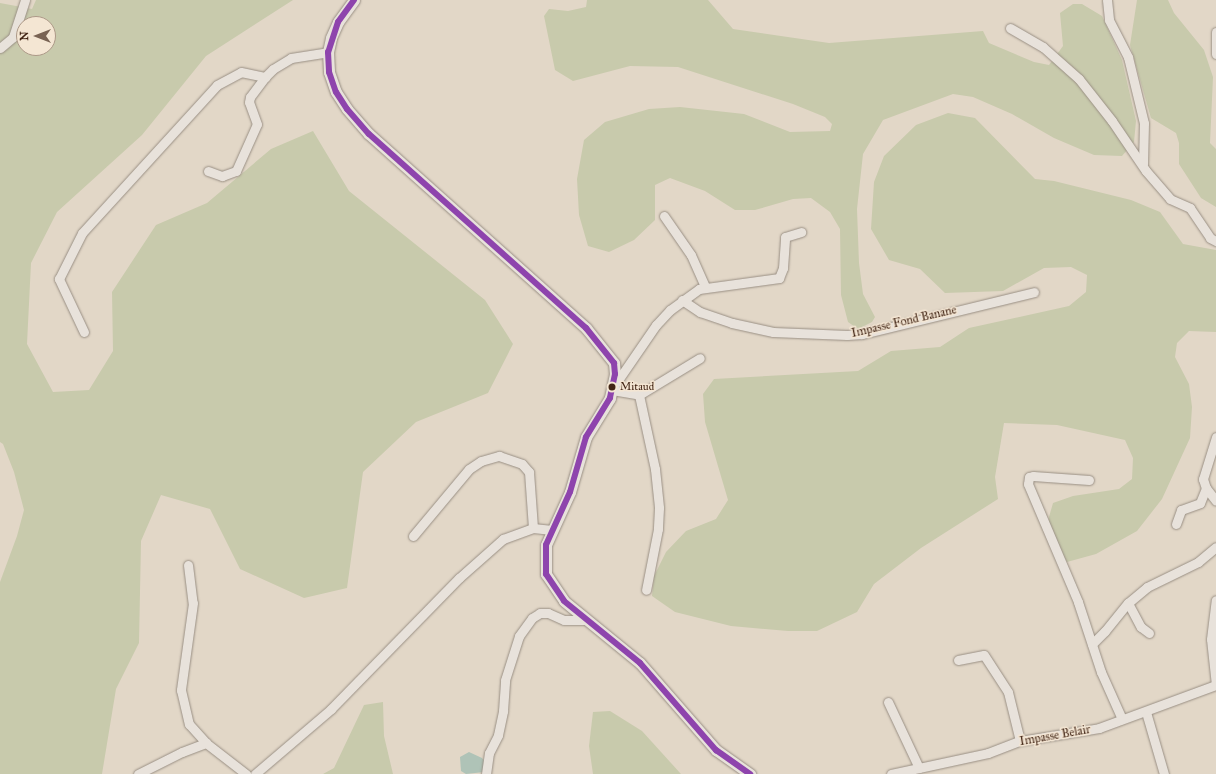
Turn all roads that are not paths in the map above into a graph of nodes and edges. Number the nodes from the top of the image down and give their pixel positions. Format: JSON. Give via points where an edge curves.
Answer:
{"nodes":[{"id":1,"x":25,"y":0,"type":"edge"},
{"id":2,"x":354,"y":0,"type":"edge"},
{"id":3,"x":1107,"y":0,"type":"edge"},
{"id":4,"x":1010,"y":28,"type":"dead end"},
{"id":5,"x":1216,"y":32,"type":"edge"},
{"id":6,"x":0,"y":48,"type":"edge"},
{"id":7,"x":328,"y":52,"type":"junction"},
{"id":8,"x":1216,"y":54,"type":"edge"},
{"id":9,"x":265,"y":77,"type":"junction"},
{"id":10,"x":208,"y":171,"type":"dead end"},
{"id":11,"x":1146,"y":171,"type":"junction"},
{"id":12,"x":664,"y":216,"type":"dead end"},
{"id":13,"x":801,"y":232,"type":"dead end"},
{"id":14,"x":1216,"y":240,"type":"edge"},
{"id":15,"x":705,"y":287,"type":"junction"},
{"id":16,"x":1034,"y":292,"type":"dead end"},
{"id":17,"x":682,"y":300,"type":"junction"},
{"id":18,"x":84,"y":332,"type":"dead end"},
{"id":19,"x":700,"y":358,"type":"dead end"},
{"id":20,"x":613,"y":389,"type":"junction"},
{"id":21,"x":639,"y":395,"type":"junction"},
{"id":22,"x":1216,"y":437,"type":"edge"},
{"id":23,"x":1089,"y":480,"type":"dead end"},
{"id":24,"x":1206,"y":488,"type":"junction"},
{"id":25,"x":1216,"y":501,"type":"edge"},
{"id":26,"x":1176,"y":524,"type":"dead end"},
{"id":27,"x":533,"y":528,"type":"junction"},
{"id":28,"x":552,"y":530,"type":"junction"},
{"id":29,"x":413,"y":536,"type":"dead end"},
{"id":30,"x":1215,"y":551,"type":"edge"},
{"id":31,"x":188,"y":565,"type":"dead end"},
{"id":32,"x":646,"y":590,"type":"dead end"},
{"id":33,"x":1216,"y":600,"type":"edge"},
{"id":34,"x":1128,"y":603,"type":"junction"},
{"id":35,"x":584,"y":620,"type":"junction"},
{"id":36,"x":1149,"y":633,"type":"dead end"},
{"id":37,"x":1092,"y":644,"type":"junction"},
{"id":38,"x":958,"y":660,"type":"dead end"},
{"id":39,"x":1216,"y":685,"type":"edge"},
{"id":40,"x":888,"y":702,"type":"dead end"},
{"id":41,"x":1146,"y":712,"type":"junction"},
{"id":42,"x":1122,"y":719,"type":"junction"},
{"id":43,"x":1020,"y":741,"type":"junction"},
{"id":44,"x":206,"y":743,"type":"junction"},
{"id":45,"x":919,"y":768,"type":"junction"},
{"id":46,"x":138,"y":774,"type":"edge"},
{"id":47,"x":246,"y":774,"type":"edge"},
{"id":48,"x":255,"y":774,"type":"edge"},
{"id":49,"x":486,"y":774,"type":"edge"},
{"id":50,"x":750,"y":774,"type":"edge"},
{"id":51,"x":891,"y":774,"type":"edge"},
{"id":52,"x":1164,"y":774,"type":"edge"}],
"edges":[{"from":1,"to":6,"type":"street","via":[[13,37]]},
{"from":2,"to":7,"type":"street","via":[[338,22]]},
{"from":3,"to":11,"type":"street","via":[[1109,20],[1128,57],[1144,123],[1141,160]]},
{"from":4,"to":11,"type":"street","via":[[1043,47],[1079,79]]},
{"from":5,"to":8,"type":"street"},
{"from":7,"to":9,"type":"street","via":[[291,58]]},
{"from":7,"to":20,"type":"street","via":[[328,72],[336,92],[347,109],[370,134],[586,328],[614,363]]},
{"from":9,"to":10,"type":"street","via":[[250,97],[249,102],[257,124],[236,171],[222,176]]},
{"from":9,"to":18,"type":"street","via":[[241,72],[217,85],[82,233],[59,279]]},
{"from":11,"to":14,"type":"street","via":[[1170,199],[1190,208],[1210,238]]},
{"from":12,"to":15,"type":"street","via":[[691,255]]},
{"from":13,"to":15,"type":"street","via":[[785,237],[782,273],[779,278]]},
{"from":15,"to":17,"type":"street"},
{"from":16,"to":17,"type":"street","name":"Impasse Fond Banane","via":[[862,334],[848,335],[773,332],[732,323],[700,312]]},
{"from":17,"to":20,"type":"street","via":[[656,324]]},
{"from":19,"to":21,"type":"street"},
{"from":20,"to":21,"type":"street"},
{"from":20,"to":28,"type":"street","via":[[586,437],[570,492]]},
{"from":21,"to":32,"type":"street","via":[[655,469],[660,508]]},
{"from":22,"to":24,"type":"street","via":[[1203,479]]},
{"from":23,"to":37,"type":"street","via":[[1028,477],[1028,484],[1078,602]]},
{"from":24,"to":25,"type":"street"},
{"from":24,"to":26,"type":"street","via":[[1200,503],[1182,510]]},
{"from":27,"to":28,"type":"street"},
{"from":27,"to":29,"type":"street","via":[[529,472],[522,464],[499,456],[481,461],[469,470]]},
{"from":27,"to":48,"type":"street","via":[[503,539],[459,578],[331,709]]},
{"from":28,"to":35,"type":"street","via":[[545,552],[546,574],[564,601]]},
{"from":30,"to":34,"type":"street","via":[[1147,587]]},
{"from":31,"to":44,"type":"street","via":[[193,603],[181,690],[189,724]]},
{"from":33,"to":39,"type":"street","via":[[1211,639]]},
{"from":34,"to":36,"type":"street","via":[[1141,627]]},
{"from":34,"to":37,"type":"street"},
{"from":35,"to":49,"type":"street","via":[[564,620],[548,613],[540,613],[532,618],[519,636],[505,680],[503,711],[498,735],[489,753]]},
{"from":35,"to":50,"type":"street","via":[[618,643],[640,663],[716,750]]},
{"from":37,"to":42,"type":"street"},
{"from":38,"to":43,"type":"street","via":[[984,655],[1008,692]]},
{"from":39,"to":41,"type":"street","name":"Impasse Belair"},
{"from":40,"to":45,"type":"street"},
{"from":41,"to":42,"type":"street","name":"Impasse Belair"},
{"from":41,"to":52,"type":"street"},
{"from":42,"to":43,"type":"street","name":"Impasse Belair","via":[[1091,729]]},
{"from":43,"to":45,"type":"street","name":"Impasse Belair","via":[[988,753]]},
{"from":44,"to":46,"type":"street"},
{"from":44,"to":47,"type":"street"},
{"from":45,"to":51,"type":"street","name":"Impasse Belair"}]}
